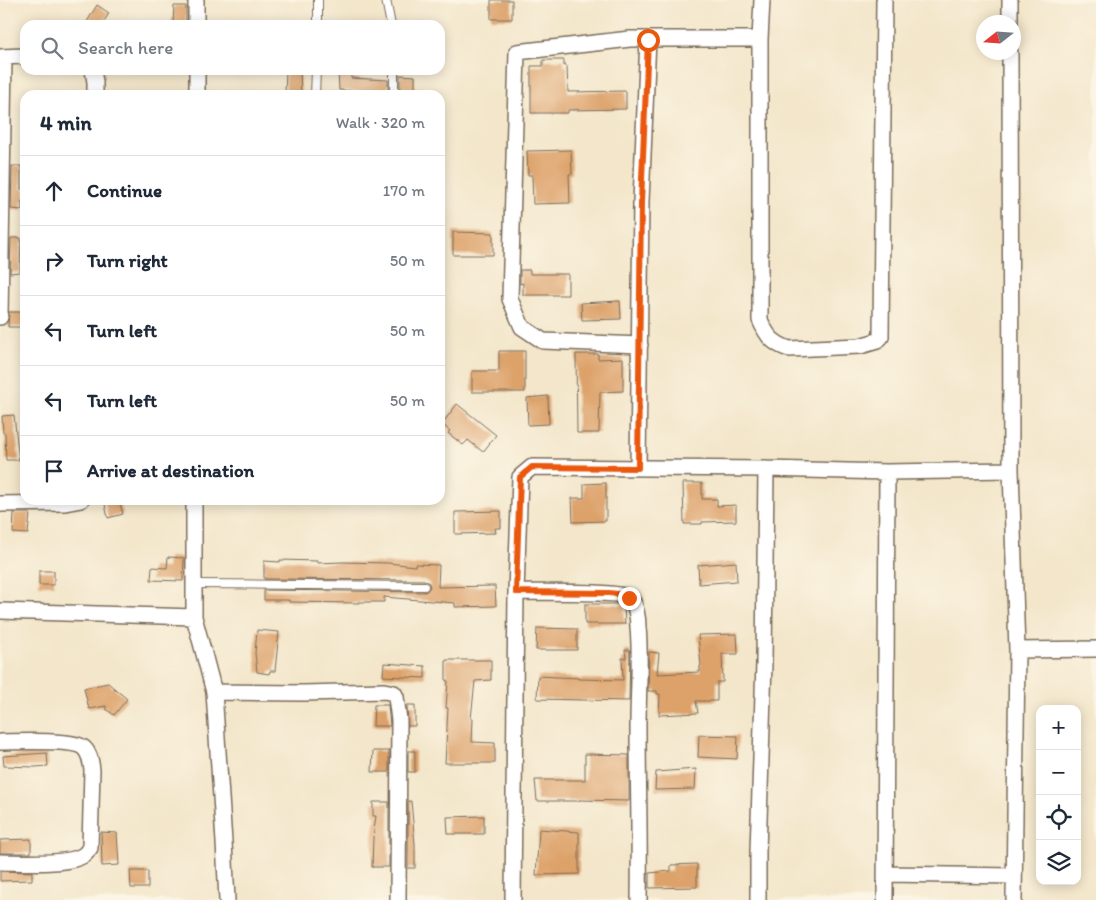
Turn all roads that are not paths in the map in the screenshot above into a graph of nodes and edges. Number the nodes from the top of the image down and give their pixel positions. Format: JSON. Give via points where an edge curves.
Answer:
{"nodes":[{"id":1,"x":196,"y":0,"type":"edge"},
{"id":2,"x":318,"y":0,"type":"edge"},
{"id":3,"x":386,"y":0,"type":"edge"},
{"id":4,"x":762,"y":0,"type":"edge"},
{"id":5,"x":884,"y":0,"type":"edge"},
{"id":6,"x":1010,"y":0,"type":"edge"},
{"id":7,"x":1010,"y":15,"type":"edge"},
{"id":8,"x":196,"y":20,"type":"edge"},
{"id":9,"x":318,"y":20,"type":"edge"},
{"id":10,"x":390,"y":20,"type":"edge"},
{"id":11,"x":760,"y":39,"type":"junction"},
{"id":12,"x":648,"y":40,"type":"junction"},
{"id":13,"x":20,"y":56,"type":"edge"},
{"id":14,"x":2,"y":57,"type":"edge"},
{"id":15,"x":1010,"y":60,"type":"edge"},
{"id":16,"x":94,"y":75,"type":"edge"},
{"id":17,"x":197,"y":75,"type":"edge"},
{"id":18,"x":316,"y":75,"type":"edge"},
{"id":19,"x":394,"y":75,"type":"edge"},
{"id":20,"x":95,"y":90,"type":"edge"},
{"id":21,"x":197,"y":90,"type":"edge"},
{"id":22,"x":315,"y":90,"type":"edge"},
{"id":23,"x":394,"y":90,"type":"edge"},
{"id":24,"x":0,"y":317,"type":"edge"},
{"id":25,"x":640,"y":345,"type":"junction"},
{"id":26,"x":638,"y":468,"type":"junction"},
{"id":27,"x":766,"y":469,"type":"junction"},
{"id":28,"x":1011,"y":470,"type":"junction"},
{"id":29,"x":887,"y":472,"type":"junction"},
{"id":30,"x":0,"y":504,"type":"edge"},
{"id":31,"x":20,"y":504,"type":"edge"},
{"id":32,"x":194,"y":505,"type":"edge"},
{"id":33,"x":194,"y":584,"type":"junction"},
{"id":34,"x":424,"y":586,"type":"dead end"},
{"id":35,"x":516,"y":592,"type":"junction"},
{"id":36,"x":0,"y":611,"type":"edge"},
{"id":37,"x":194,"y":617,"type":"junction"},
{"id":38,"x":1096,"y":649,"type":"edge"},
{"id":39,"x":1017,"y":650,"type":"junction"},
{"id":40,"x":214,"y":692,"type":"junction"},
{"id":41,"x":0,"y":742,"type":"edge"},
{"id":42,"x":0,"y":862,"type":"edge"},
{"id":43,"x":886,"y":874,"type":"junction"},
{"id":44,"x":1014,"y":876,"type":"junction"},
{"id":45,"x":227,"y":900,"type":"edge"},
{"id":46,"x":398,"y":900,"type":"edge"},
{"id":47,"x":513,"y":900,"type":"edge"},
{"id":48,"x":639,"y":900,"type":"edge"},
{"id":49,"x":758,"y":900,"type":"edge"},
{"id":50,"x":885,"y":900,"type":"edge"},
{"id":51,"x":1014,"y":900,"type":"edge"}],
"edges":[{"from":1,"to":8,"type":"street"},
{"from":2,"to":9,"type":"lane"},
{"from":3,"to":10,"type":"lane"},
{"from":4,"to":11,"type":"street"},
{"from":5,"to":11,"type":"street","via":[[881,337],[871,344],[789,349],[771,339],[760,320]]},
{"from":6,"to":7,"type":"street"},
{"from":11,"to":12,"type":"street"},
{"from":12,"to":25,"type":"street","via":[[641,202]]},
{"from":12,"to":25,"type":"street","via":[[630,39],[517,52],[510,289],[510,299],[522,328],[543,341]]},
{"from":13,"to":14,"type":"street"},
{"from":14,"to":24,"type":"street"},
{"from":15,"to":28,"type":"street"},
{"from":16,"to":20,"type":"street"},
{"from":17,"to":21,"type":"street"},
{"from":18,"to":22,"type":"lane"},
{"from":19,"to":23,"type":"lane"},
{"from":25,"to":26,"type":"street"},
{"from":26,"to":27,"type":"street"},
{"from":26,"to":35,"type":"street","via":[[532,467],[520,477]]},
{"from":27,"to":29,"type":"street"},
{"from":27,"to":49,"type":"street"},
{"from":28,"to":29,"type":"street"},
{"from":28,"to":39,"type":"street"},
{"from":29,"to":43,"type":"street"},
{"from":30,"to":31,"type":"street"},
{"from":32,"to":33,"type":"street"},
{"from":33,"to":34,"type":"lane"},
{"from":33,"to":37,"type":"street"},
{"from":35,"to":47,"type":"street"},
{"from":35,"to":48,"type":"street","via":[[609,593],[625,595],[632,602],[638,625],[640,659]]},
{"from":36,"to":37,"type":"street"},
{"from":37,"to":40,"type":"street"},
{"from":38,"to":39,"type":"street"},
{"from":39,"to":44,"type":"street"},
{"from":40,"to":45,"type":"street"},
{"from":40,"to":46,"type":"street","via":[[384,691],[394,694],[399,720]]},
{"from":41,"to":42,"type":"street","via":[[79,745],[87,752],[92,770],[90,848],[85,854],[61,862]]},
{"from":43,"to":44,"type":"street"},
{"from":43,"to":50,"type":"street"},
{"from":44,"to":51,"type":"street"}]}
